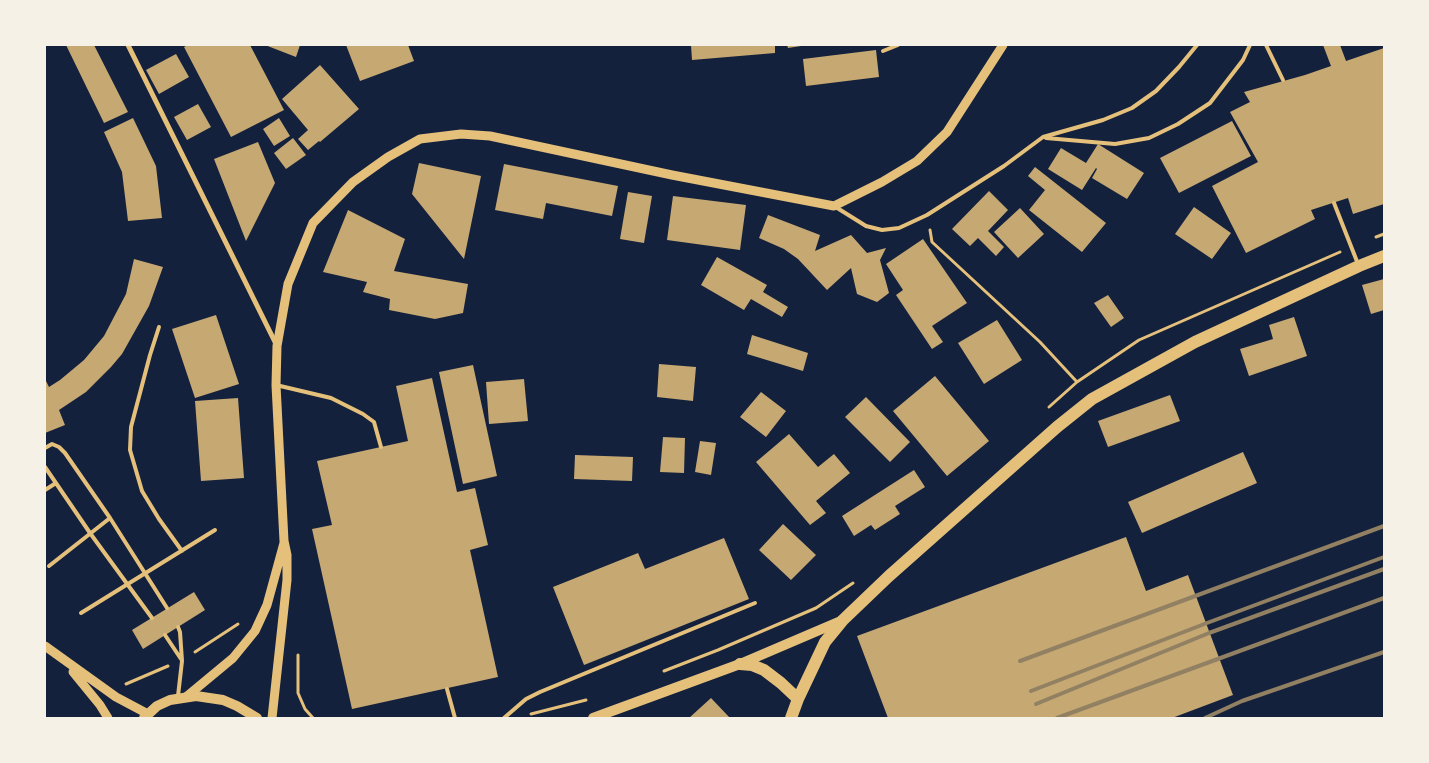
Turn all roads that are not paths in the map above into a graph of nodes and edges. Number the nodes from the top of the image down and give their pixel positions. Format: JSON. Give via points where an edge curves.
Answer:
{"nodes":[{"id":1,"x":128,"y":45,"type":"edge"},
{"id":2,"x":898,"y":45,"type":"edge"},
{"id":3,"x":1003,"y":45,"type":"edge"},
{"id":4,"x":1197,"y":45,"type":"edge"},
{"id":5,"x":1250,"y":45,"type":"edge"},
{"id":6,"x":1266,"y":45,"type":"edge"},
{"id":7,"x":883,"y":51,"type":"dead end"},
{"id":8,"x":1283,"y":80,"type":"dead end"},
{"id":9,"x":1043,"y":137,"type":"junction"},
{"id":10,"x":1334,"y":203,"type":"dead end"},
{"id":11,"x":834,"y":206,"type":"junction"},
{"id":12,"x":1384,"y":256,"type":"edge"},
{"id":13,"x":1359,"y":266,"type":"junction"},
{"id":14,"x":159,"y":327,"type":"dead end"},
{"id":15,"x":277,"y":346,"type":"junction"},
{"id":16,"x":276,"y":385,"type":"junction"},
{"id":17,"x":381,"y":447,"type":"dead end"},
{"id":18,"x":45,"y":448,"type":"edge"},
{"id":19,"x":45,"y":467,"type":"edge"},
{"id":20,"x":56,"y":483,"type":"junction"},
{"id":21,"x":45,"y":490,"type":"edge"},
{"id":22,"x":110,"y":518,"type":"junction"},
{"id":23,"x":215,"y":530,"type":"dead end"},
{"id":24,"x":90,"y":533,"type":"junction"},
{"id":25,"x":284,"y":541,"type":"junction"},
{"id":26,"x":182,"y":551,"type":"junction"},
{"id":27,"x":49,"y":566,"type":"dead end"},
{"id":28,"x":145,"y":574,"type":"junction"},
{"id":29,"x":129,"y":584,"type":"junction"},
{"id":30,"x":755,"y":603,"type":"dead end"},
{"id":31,"x":168,"y":608,"type":"dead end"},
{"id":32,"x":81,"y":613,"type":"dead end"},
{"id":33,"x":152,"y":618,"type":"dead end"},
{"id":34,"x":843,"y":620,"type":"junction"},
{"id":35,"x":178,"y":627,"type":"dead end"},
{"id":36,"x":165,"y":636,"type":"dead end"},
{"id":37,"x":45,"y":646,"type":"edge"},
{"id":38,"x":63,"y":661,"type":"junction"},
{"id":39,"x":182,"y":661,"type":"junction"},
{"id":40,"x":740,"y":664,"type":"junction"},
{"id":41,"x":447,"y":689,"type":"dead end"},
{"id":42,"x":182,"y":698,"type":"junction"},
{"id":43,"x":798,"y":699,"type":"junction"},
{"id":44,"x":146,"y":716,"type":"edge"},
{"id":45,"x":108,"y":718,"type":"edge"},
{"id":46,"x":257,"y":718,"type":"edge"},
{"id":47,"x":272,"y":718,"type":"edge"},
{"id":48,"x":455,"y":718,"type":"edge"},
{"id":49,"x":504,"y":718,"type":"edge"},
{"id":50,"x":594,"y":718,"type":"edge"},
{"id":51,"x":792,"y":718,"type":"edge"}],
"edges":[{"from":1,"to":15,"type":"street"},
{"from":2,"to":7,"type":"lane"},
{"from":3,"to":11,"type":"street","via":[[947,132],[917,161]]},
{"from":4,"to":9,"type":"lane","via":[[1156,91],[1132,108]]},
{"from":5,"to":9,"type":"lane","via":[[1227,83],[1210,102],[1178,124],[1149,138],[1115,144]]},
{"from":6,"to":8,"type":"lane"},
{"from":9,"to":11,"type":"lane","via":[[927,216],[899,228],[882,230],[866,226]]},
{"from":10,"to":13,"type":"lane"},
{"from":11,"to":15,"type":"street","via":[[672,176],[490,136],[461,134],[420,138],[353,182],[313,223],[288,284]]},
{"from":12,"to":13,"type":"main road"},
{"from":13,"to":34,"type":"main road","via":[[1195,342],[1092,399],[1014,463]]},
{"from":14,"to":26,"type":"lane","via":[[132,427],[130,450],[142,491]]},
{"from":15,"to":16,"type":"street"},
{"from":16,"to":17,"type":"lane","via":[[331,398],[362,414],[374,422]]},
{"from":16,"to":25,"type":"street"},
{"from":18,"to":22,"type":"lane","via":[[52,444],[65,453]]},
{"from":19,"to":20,"type":"lane"},
{"from":20,"to":21,"type":"lane"},
{"from":20,"to":24,"type":"lane"},
{"from":22,"to":24,"type":"lane"},
{"from":22,"to":28,"type":"lane"},
{"from":23,"to":26,"type":"lane"},
{"from":24,"to":27,"type":"lane"},
{"from":24,"to":29,"type":"lane"},
{"from":25,"to":42,"type":"street","via":[[267,605],[255,631],[232,658]]},
{"from":25,"to":47,"type":"street","via":[[287,580]]},
{"from":26,"to":28,"type":"lane"},
{"from":28,"to":29,"type":"lane"},
{"from":28,"to":31,"type":"lane"},
{"from":29,"to":32,"type":"lane"},
{"from":29,"to":33,"type":"lane"},
{"from":30,"to":49,"type":"lane","via":[[540,692],[526,699]]},
{"from":34,"to":40,"type":"main road"},
{"from":34,"to":43,"type":"main road","via":[[825,642]]},
{"from":35,"to":39,"type":"lane"},
{"from":36,"to":39,"type":"lane"},
{"from":37,"to":38,"type":"street"},
{"from":38,"to":44,"type":"street"},
{"from":38,"to":45,"type":"street","via":[[86,686]]},
{"from":39,"to":42,"type":"lane"},
{"from":40,"to":43,"type":"main road","via":[[752,665],[773,676]]},
{"from":40,"to":50,"type":"main road"},
{"from":41,"to":48,"type":"lane"},
{"from":42,"to":44,"type":"main road","via":[[157,706]]},
{"from":42,"to":46,"type":"main road","via":[[196,696],[223,700]]},
{"from":43,"to":51,"type":"main road"}]}
